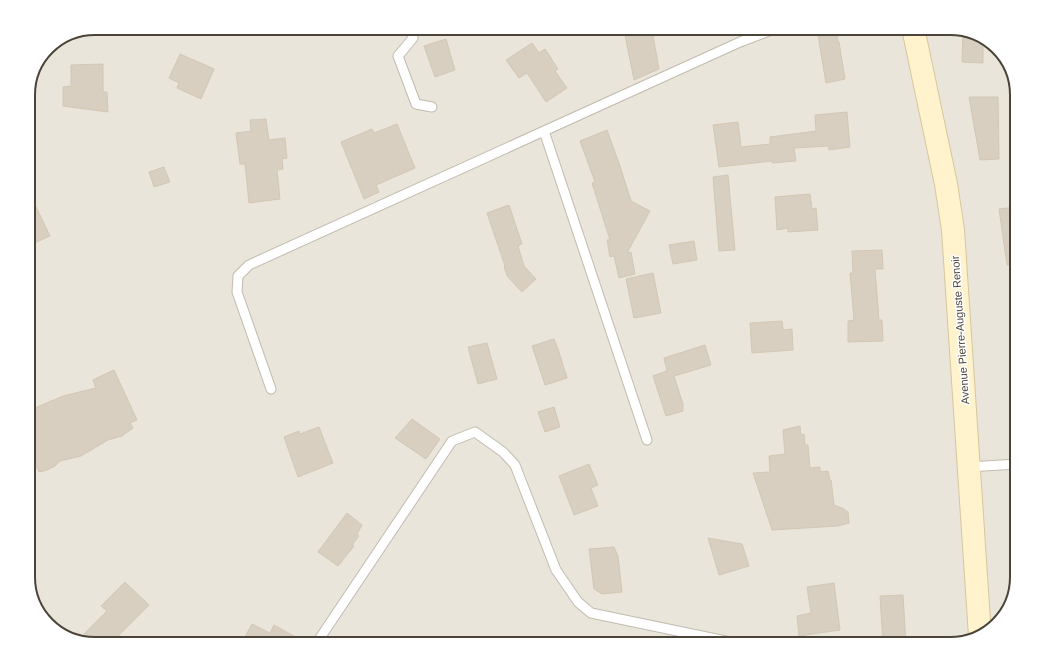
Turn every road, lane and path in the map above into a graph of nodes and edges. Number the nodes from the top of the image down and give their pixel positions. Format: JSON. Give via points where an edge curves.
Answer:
{"nodes":[{"id":1,"x":412,"y":35,"type":"edge"},
{"id":2,"x":758,"y":35,"type":"edge"},
{"id":3,"x":914,"y":35,"type":"edge"},
{"id":4,"x":432,"y":108,"type":"dead end"},
{"id":5,"x":544,"y":132,"type":"junction"},
{"id":6,"x":271,"y":389,"type":"dead end"},
{"id":7,"x":647,"y":440,"type":"dead end"},
{"id":8,"x":1010,"y":464,"type":"edge"},
{"id":9,"x":969,"y":467,"type":"junction"},
{"id":10,"x":980,"y":629,"type":"edge"},
{"id":11,"x":321,"y":637,"type":"edge"},
{"id":12,"x":707,"y":637,"type":"edge"}],
"edges":[{"from":1,"to":4,"type":"lane","via":[[413,38],[398,56],[416,104]]},
{"from":2,"to":5,"type":"lane"},
{"from":3,"to":9,"type":"main road","name":"Avenue Pierre-Auguste Renoir","via":[[946,184],[953,230]]},
{"from":5,"to":6,"type":"lane","via":[[249,265],[238,276],[237,292]]},
{"from":5,"to":7,"type":"lane"},
{"from":8,"to":9,"type":"lane"},
{"from":9,"to":10,"type":"main road","name":"Avenue Pierre-Auguste Renoir"},
{"from":11,"to":12,"type":"lane","via":[[452,441],[475,432],[503,452],[515,465],[556,570],[578,602],[591,612]]}]}
